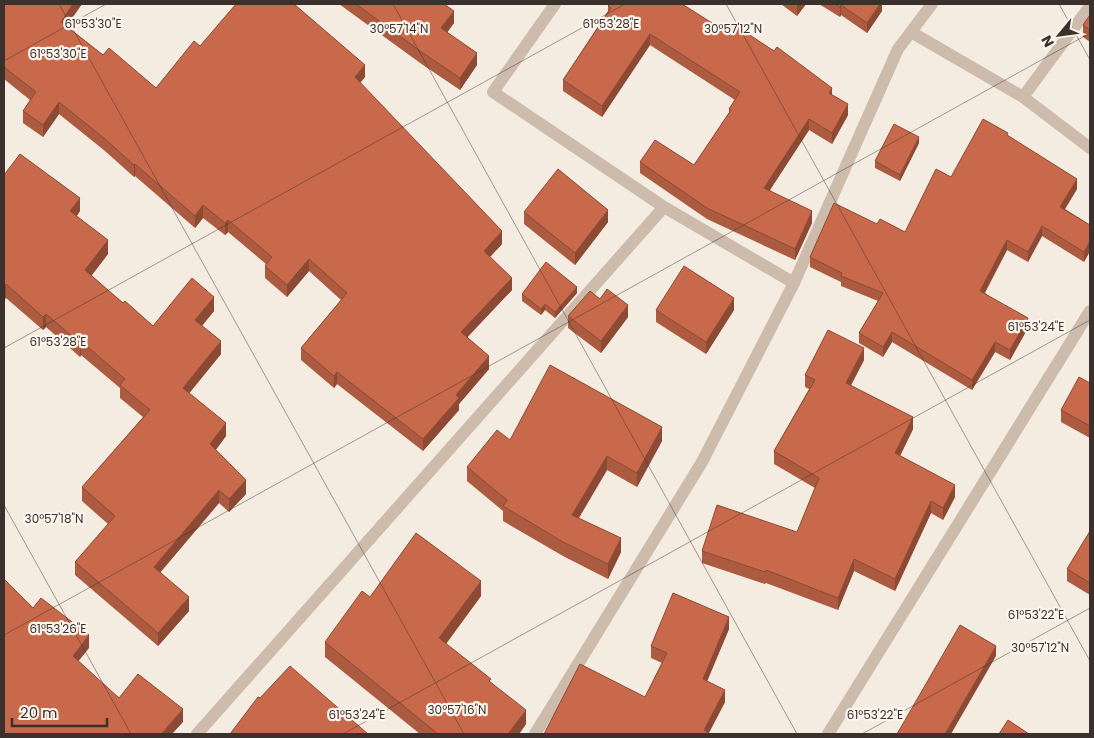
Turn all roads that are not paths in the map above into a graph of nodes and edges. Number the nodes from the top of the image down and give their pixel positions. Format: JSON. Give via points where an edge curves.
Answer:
{"nodes":[{"id":1,"x":555,"y":4,"type":"edge"},
{"id":2,"x":932,"y":4,"type":"edge"},
{"id":3,"x":1090,"y":6,"type":"edge"},
{"id":4,"x":911,"y":32,"type":"junction"},
{"id":5,"x":1023,"y":97,"type":"junction"},
{"id":6,"x":1090,"y":148,"type":"edge"},
{"id":7,"x":664,"y":207,"type":"junction"},
{"id":8,"x":794,"y":283,"type":"junction"},
{"id":9,"x":1090,"y":310,"type":"edge"},
{"id":10,"x":197,"y":734,"type":"edge"},
{"id":11,"x":535,"y":734,"type":"edge"},
{"id":12,"x":828,"y":734,"type":"edge"}],
"edges":[{"from":1,"to":7,"type":"street","via":[[493,92]]},
{"from":2,"to":4,"type":"street"},
{"from":3,"to":5,"type":"street"},
{"from":4,"to":5,"type":"street"},
{"from":4,"to":8,"type":"street","via":[[898,49]]},
{"from":5,"to":6,"type":"street"},
{"from":7,"to":8,"type":"street"},
{"from":7,"to":10,"type":"street"},
{"from":8,"to":11,"type":"street","via":[[702,462]]},
{"from":9,"to":12,"type":"street"}]}
